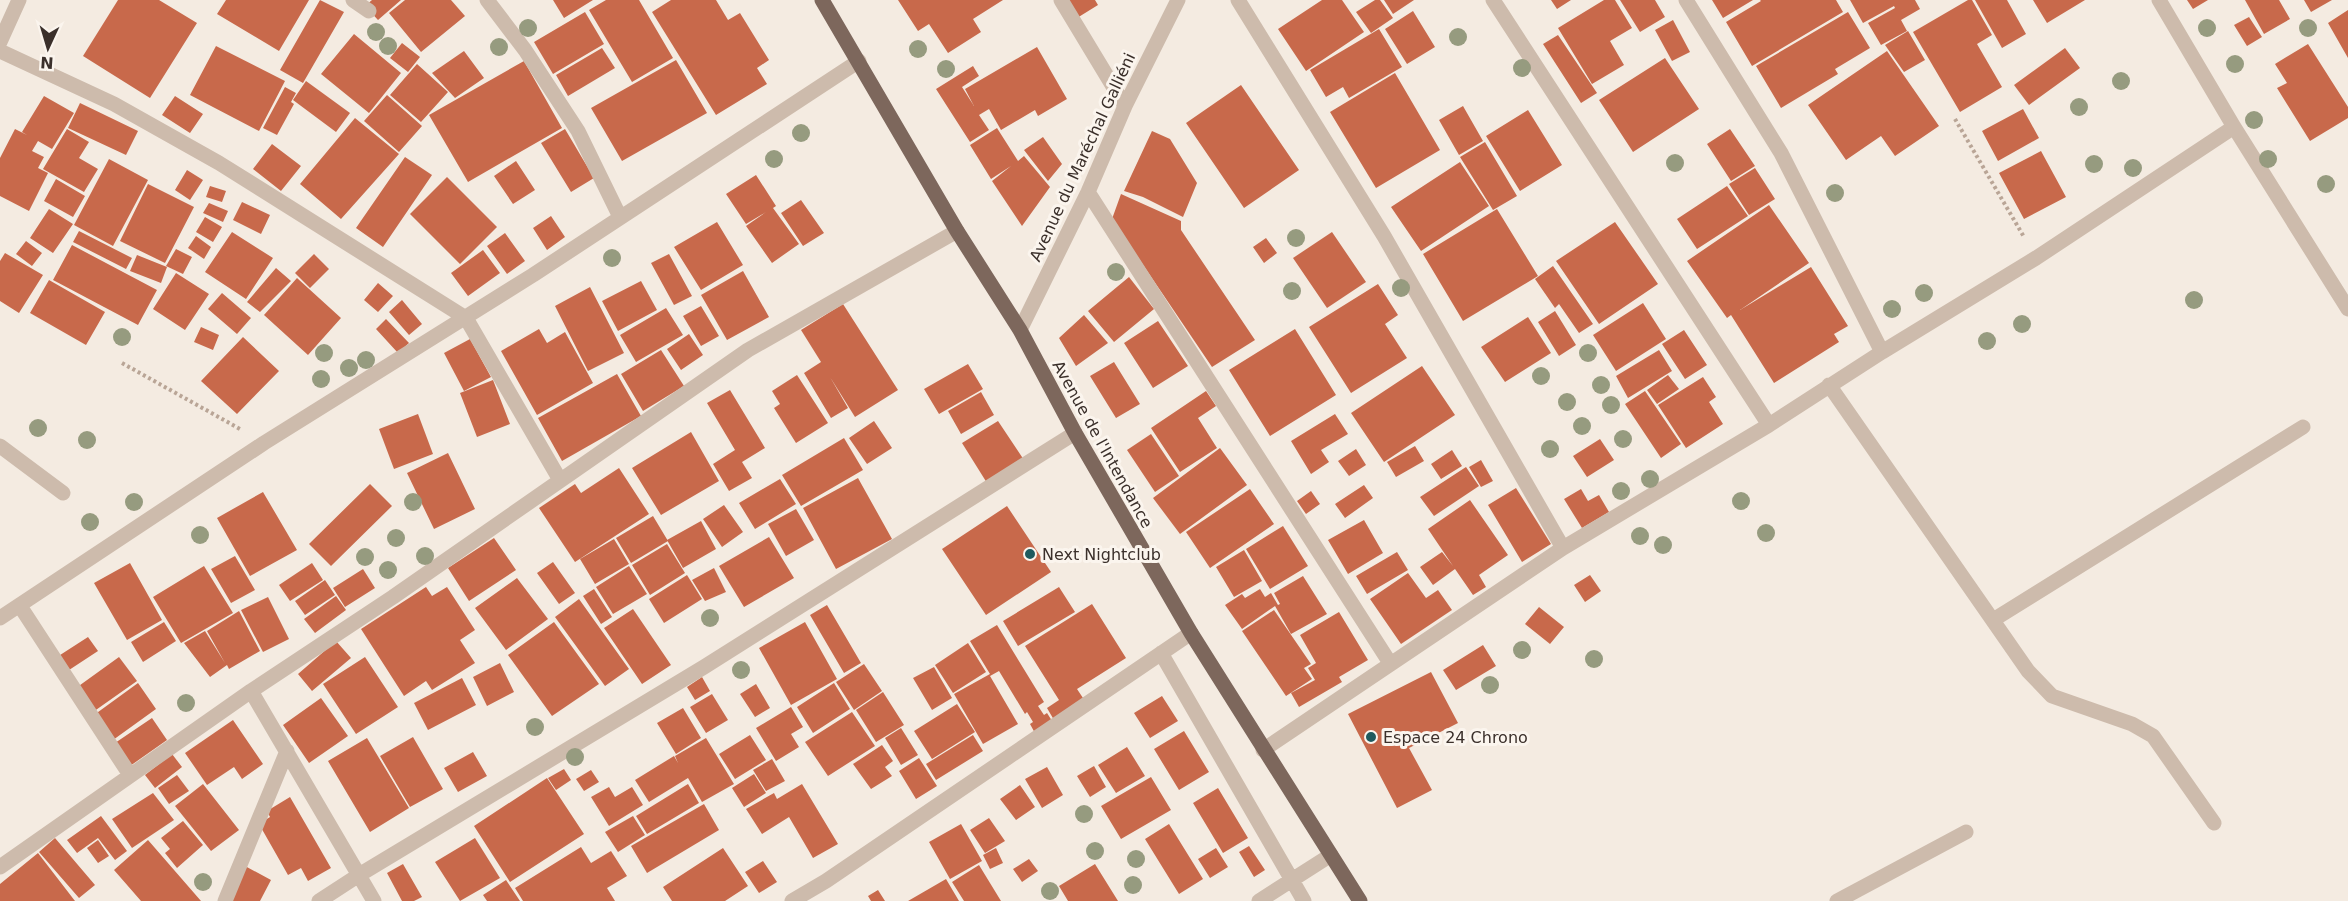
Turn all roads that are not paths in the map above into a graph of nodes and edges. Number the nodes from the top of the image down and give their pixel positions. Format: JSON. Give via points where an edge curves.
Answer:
{"nodes":[{"id":1,"x":19,"y":0,"type":"edge"},
{"id":2,"x":353,"y":0,"type":"edge"},
{"id":3,"x":487,"y":0,"type":"edge"},
{"id":4,"x":822,"y":0,"type":"edge"},
{"id":5,"x":1061,"y":0,"type":"edge"},
{"id":6,"x":1178,"y":0,"type":"edge"},
{"id":7,"x":1238,"y":0,"type":"edge"},
{"id":8,"x":1493,"y":0,"type":"edge"},
{"id":9,"x":1686,"y":0,"type":"edge"},
{"id":10,"x":2159,"y":0,"type":"edge"},
{"id":11,"x":369,"y":11,"type":"dead end"},
{"id":12,"x":0,"y":42,"type":"edge"},
{"id":13,"x":0,"y":51,"type":"edge"},
{"id":14,"x":859,"y":61,"type":"junction"},
{"id":15,"x":1125,"y":106,"type":"junction"},
{"id":16,"x":2234,"y":128,"type":"junction"},
{"id":17,"x":1088,"y":192,"type":"junction"},
{"id":18,"x":620,"y":217,"type":"junction"},
{"id":19,"x":957,"y":231,"type":"junction"},
{"id":20,"x":2348,"y":309,"type":"edge"},
{"id":21,"x":466,"y":318,"type":"junction"},
{"id":22,"x":1020,"y":330,"type":"junction"},
{"id":23,"x":1882,"y":352,"type":"junction"},
{"id":24,"x":1829,"y":386,"type":"junction"},
{"id":25,"x":1769,"y":425,"type":"junction"},
{"id":26,"x":2302,"y":427,"type":"dead end"},
{"id":27,"x":1075,"y":433,"type":"junction"},
{"id":28,"x":0,"y":446,"type":"edge"},
{"id":29,"x":560,"y":480,"type":"junction"},
{"id":30,"x":63,"y":494,"type":"dead end"},
{"id":31,"x":1563,"y":548,"type":"junction"},
{"id":32,"x":20,"y":606,"type":"junction"},
{"id":33,"x":0,"y":618,"type":"edge"},
{"id":34,"x":1992,"y":620,"type":"junction"},
{"id":35,"x":1191,"y":633,"type":"junction"},
{"id":36,"x":1161,"y":653,"type":"junction"},
{"id":37,"x":1390,"y":663,"type":"junction"},
{"id":38,"x":251,"y":691,"type":"junction"},
{"id":39,"x":1263,"y":750,"type":"junction"},
{"id":40,"x":287,"y":751,"type":"junction"},
{"id":41,"x":130,"y":775,"type":"junction"},
{"id":42,"x":2214,"y":823,"type":"dead end"},
{"id":43,"x":1966,"y":832,"type":"dead end"},
{"id":44,"x":1331,"y":855,"type":"junction"},
{"id":45,"x":0,"y":867,"type":"edge"},
{"id":46,"x":358,"y":874,"type":"junction"},
{"id":47,"x":1292,"y":880,"type":"junction"},
{"id":48,"x":225,"y":901,"type":"edge"},
{"id":49,"x":319,"y":901,"type":"edge"},
{"id":50,"x":374,"y":901,"type":"edge"},
{"id":51,"x":792,"y":901,"type":"edge"},
{"id":52,"x":1259,"y":901,"type":"edge"},
{"id":53,"x":1304,"y":901,"type":"edge"},
{"id":54,"x":1360,"y":901,"type":"edge"},
{"id":55,"x":1837,"y":901,"type":"edge"}],
"edges":[{"from":1,"to":12,"type":"street"},
{"from":2,"to":11,"type":"street"},
{"from":3,"to":18,"type":"street","via":[[578,131]]},
{"from":4,"to":14,"type":"main road","name":"Avenue de l'Intendance"},
{"from":5,"to":15,"type":"street"},
{"from":6,"to":15,"type":"street","name":"Avenue du Maréchal Galliéni"},
{"from":7,"to":31,"type":"street","via":[[1384,236]]},
{"from":8,"to":25,"type":"street"},
{"from":9,"to":23,"type":"street","via":[[1781,153]]},
{"from":10,"to":16,"type":"street"},
{"from":13,"to":21,"type":"street","via":[[114,104],[219,163]]},
{"from":14,"to":18,"type":"street"},
{"from":14,"to":19,"type":"main road","name":"Avenue de l'Intendance"},
{"from":15,"to":17,"type":"street","name":"Avenue du Maréchal Galliéni"},
{"from":16,"to":20,"type":"street"},
{"from":16,"to":23,"type":"street","via":[[2036,258]]},
{"from":17,"to":22,"type":"street","name":"Avenue du Maréchal Galliéni"},
{"from":17,"to":37,"type":"street"},
{"from":18,"to":21,"type":"street"},
{"from":19,"to":22,"type":"main road","name":"Avenue de l'Intendance"},
{"from":19,"to":29,"type":"street","via":[[748,350]]},
{"from":21,"to":29,"type":"street"},
{"from":21,"to":32,"type":"street","via":[[264,443]]},
{"from":22,"to":27,"type":"main road","name":"Avenue de l'Intendance"},
{"from":23,"to":24,"type":"street"},
{"from":24,"to":25,"type":"street"},
{"from":24,"to":34,"type":"street"},
{"from":25,"to":31,"type":"street"},
{"from":26,"to":34,"type":"street"},
{"from":27,"to":35,"type":"main road","name":"Avenue de l'Intendance"},
{"from":27,"to":46,"type":"street","via":[[704,667]]},
{"from":28,"to":30,"type":"street"},
{"from":29,"to":38,"type":"street"},
{"from":31,"to":37,"type":"street"},
{"from":32,"to":33,"type":"street"},
{"from":32,"to":41,"type":"street"},
{"from":34,"to":42,"type":"street","via":[[2028,671],[2052,696],[2132,724],[2153,736]]},
{"from":35,"to":36,"type":"street"},
{"from":35,"to":39,"type":"main road","name":"Avenue de l'Intendance"},
{"from":36,"to":47,"type":"street"},
{"from":36,"to":51,"type":"street"},
{"from":37,"to":39,"type":"street"},
{"from":38,"to":40,"type":"street"},
{"from":38,"to":41,"type":"street"},
{"from":39,"to":44,"type":"main road","name":"Avenue de l'Intendance"},
{"from":40,"to":46,"type":"street"},
{"from":40,"to":48,"type":"street"},
{"from":41,"to":45,"type":"street"},
{"from":43,"to":55,"type":"street"},
{"from":44,"to":47,"type":"street"},
{"from":44,"to":54,"type":"main road","name":"Avenue de l'Intendance"},
{"from":46,"to":49,"type":"street"},
{"from":46,"to":50,"type":"street"},
{"from":47,"to":52,"type":"street"},
{"from":47,"to":53,"type":"street"}]}
